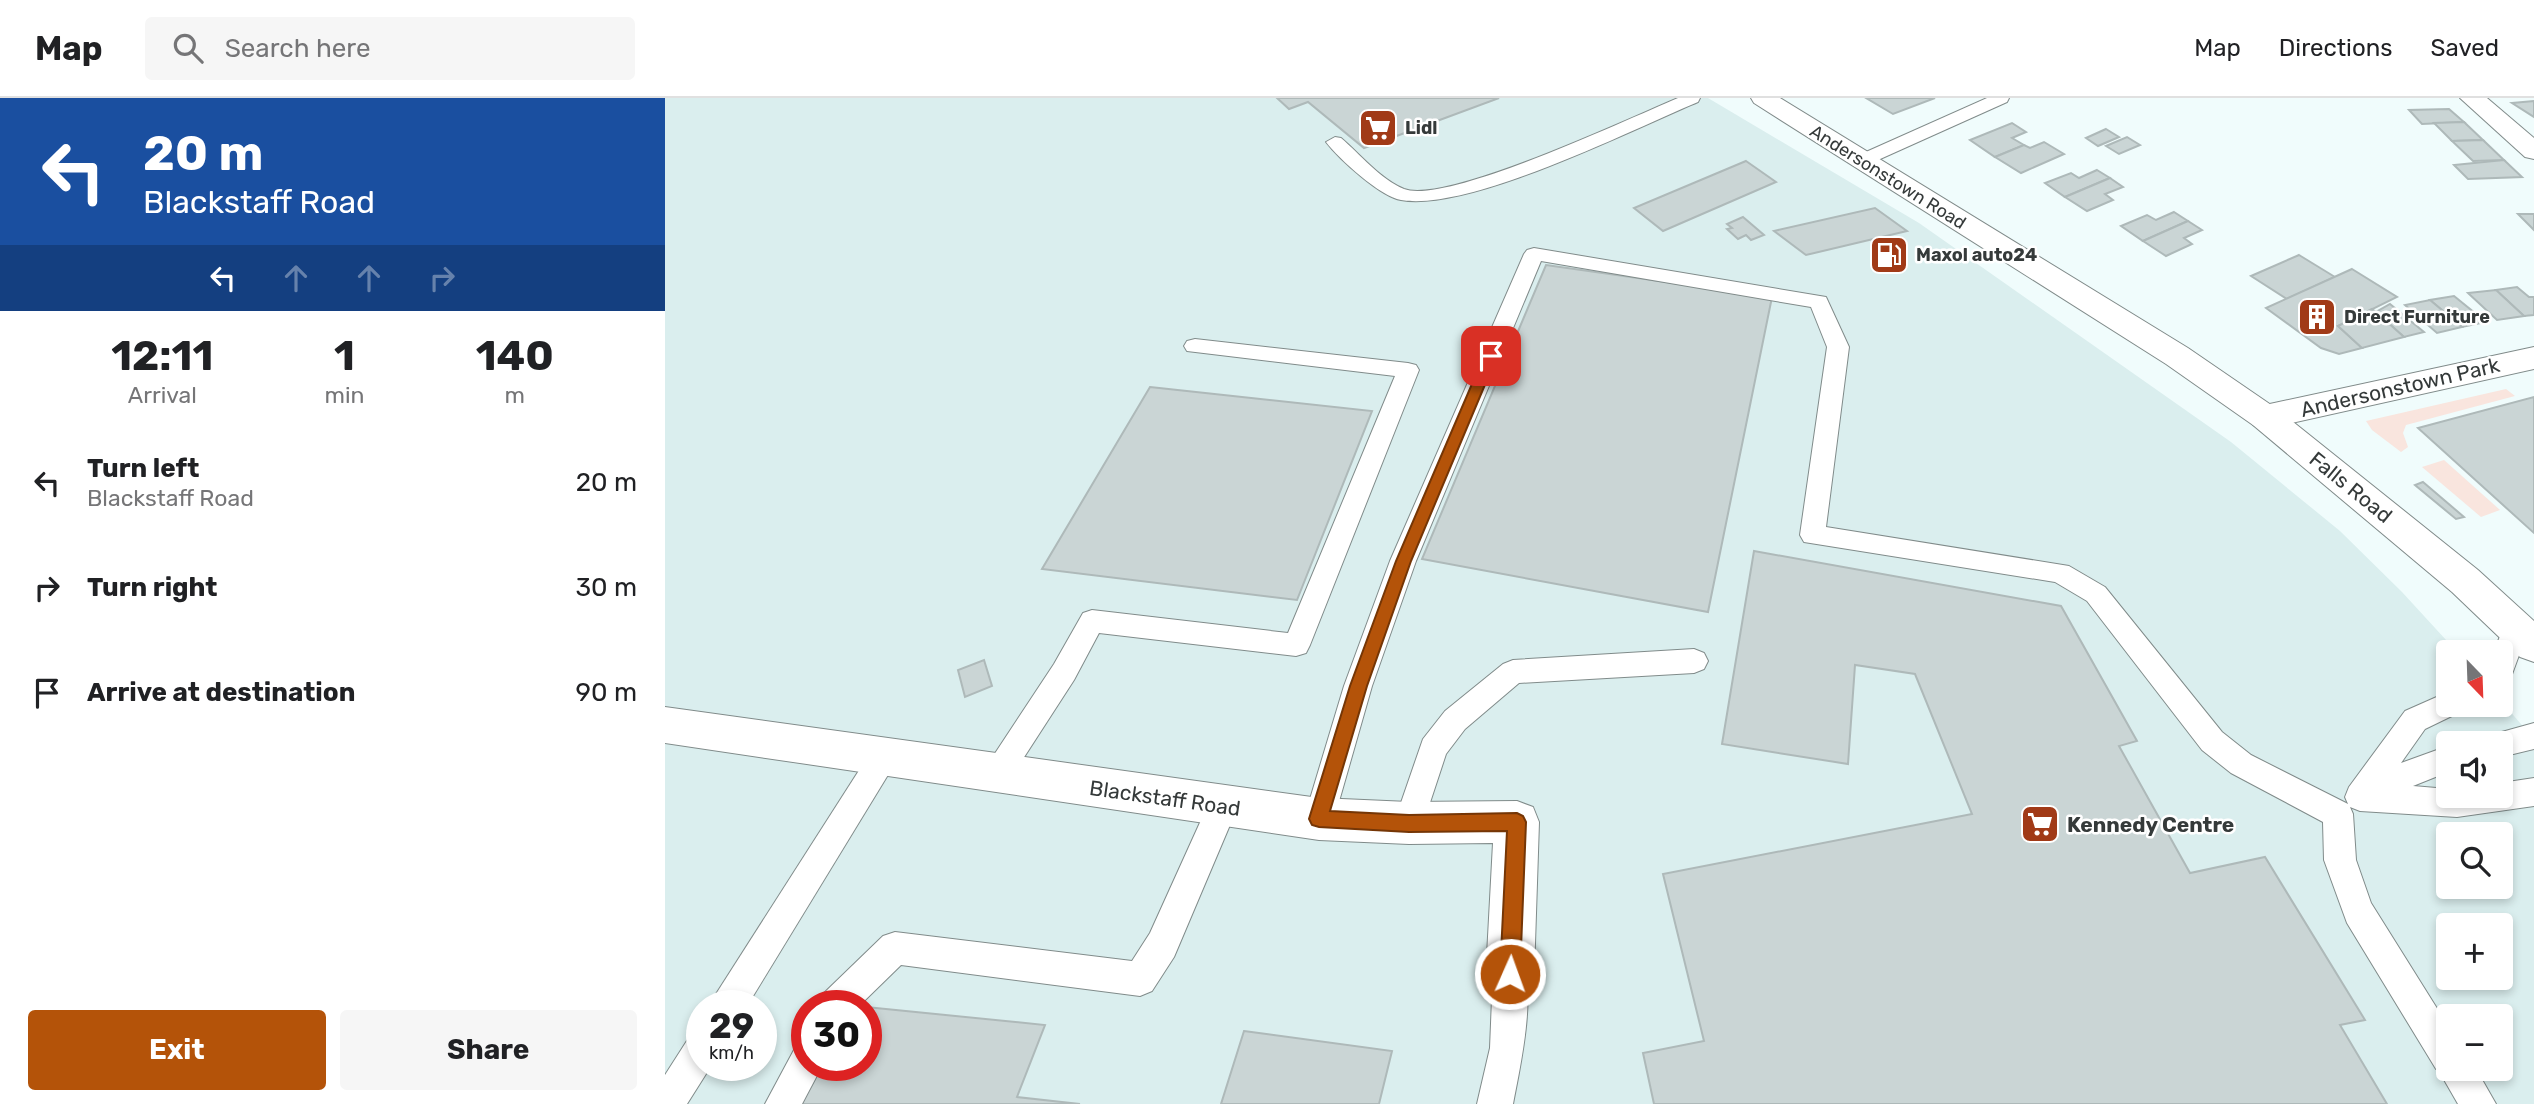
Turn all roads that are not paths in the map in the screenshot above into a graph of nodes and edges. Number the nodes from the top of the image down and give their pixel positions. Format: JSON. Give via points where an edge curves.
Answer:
{"nodes":[{"id":1,"x":1692,"y":98,"type":"edge"},
{"id":2,"x":1763,"y":98,"type":"edge"},
{"id":3,"x":2001,"y":98,"type":"edge"},
{"id":4,"x":2472,"y":98,"type":"edge"},
{"id":5,"x":1975,"y":102,"type":"edge"},
{"id":6,"x":1335,"y":142,"type":"dead end"},
{"id":7,"x":2531,"y":146,"type":"edge"},
{"id":8,"x":1863,"y":160,"type":"junction"},
{"id":9,"x":2157,"y":344,"type":"joint"},
{"id":10,"x":1195,"y":346,"type":"dead end"},
{"id":11,"x":2534,"y":358,"type":"edge"},
{"id":12,"x":2266,"y":417,"type":"junction"},
{"id":13,"x":2525,"y":637,"type":"edge"},
{"id":14,"x":2513,"y":653,"type":"edge"},
{"id":15,"x":1694,"y":661,"type":"dead end"},
{"id":16,"x":2436,"y":710,"type":"edge"},
{"id":17,"x":665,"y":725,"type":"edge"},
{"id":18,"x":2534,"y":736,"type":"edge"},
{"id":19,"x":2513,"y":741,"type":"edge"},
{"id":20,"x":884,"y":756,"type":"junction"},
{"id":21,"x":2436,"y":763,"type":"edge"},
{"id":22,"x":998,"y":773,"type":"junction"},
{"id":23,"x":2534,"y":792,"type":"edge"},
{"id":24,"x":2349,"y":805,"type":"junction"},
{"id":25,"x":1223,"y":806,"type":"junction"},
{"id":26,"x":1319,"y":819,"type":"junction"},
{"id":27,"x":1409,"y":823,"type":"junction"},
{"id":28,"x":1510,"y":974,"type":"joint"},
{"id":29,"x":738,"y":990,"type":"edge"},
{"id":30,"x":852,"y":990,"type":"edge"},
{"id":31,"x":2436,"y":1038,"type":"edge"},
{"id":32,"x":686,"y":1074,"type":"edge"},
{"id":33,"x":796,"y":1081,"type":"edge"},
{"id":34,"x":2464,"y":1081,"type":"edge"},
{"id":35,"x":667,"y":1104,"type":"edge"},
{"id":36,"x":783,"y":1104,"type":"edge"},
{"id":37,"x":1495,"y":1104,"type":"edge"},
{"id":38,"x":2478,"y":1104,"type":"edge"}],
"edges":[{"from":1,"to":6,"type":"lane","via":[[1486,183],[1422,198],[1403,195],[1385,184]]},
{"from":2,"to":8,"type":"street","name":"Andersonstown Road"},
{"from":3,"to":5,"type":"lane"},
{"from":4,"to":7,"type":"street"},
{"from":5,"to":8,"type":"lane"},
{"from":8,"to":9,"type":"street","name":"Andersonstown Road"},
{"from":9,"to":12,"type":"street","name":"Falls Road"},
{"from":10,"to":22,"type":"lane","via":[[1408,369],[1296,645],[1092,621]]},
{"from":11,"to":12,"type":"street","name":"Andersonstown Park"},
{"from":12,"to":13,"type":"street","name":"Falls Road","via":[[2465,581]]},
{"from":13,"to":14,"type":"lane"},
{"from":15,"to":27,"type":"lane","via":[[1513,672],[1455,720],[1433,748]]},
{"from":16,"to":24,"type":"lane","via":[[2415,720]]},
{"from":17,"to":20,"type":"street","name":"Blackstaff Road"},
{"from":18,"to":19,"type":"lane"},
{"from":20,"to":22,"type":"street","name":"Blackstaff Road"},
{"from":20,"to":29,"type":"lane"},
{"from":21,"to":24,"type":"lane"},
{"from":22,"to":25,"type":"street","name":"Blackstaff Road"},
{"from":23,"to":24,"type":"lane","via":[[2457,803]]},
{"from":24,"to":26,"type":"lane","via":[[2241,764],[2212,741],[2096,594],[2060,573],[1813,535],[1838,347],[1819,302],[1534,254],[1403,561]]},
{"from":24,"to":31,"type":"lane","via":[[2340,860],[2358,912]]},
{"from":25,"to":26,"type":"street","name":"Blackstaff Road"},
{"from":25,"to":30,"type":"lane","via":[[1162,945],[1140,979],[895,948]]},
{"from":26,"to":27,"type":"street","name":"Blackstaff Road"},
{"from":27,"to":28,"type":"street","name":"Blackstaff Road","via":[[1517,822]]},
{"from":28,"to":37,"type":"lane","via":[[1507,1048]]},
{"from":32,"to":35,"type":"lane"},
{"from":33,"to":36,"type":"lane"},
{"from":34,"to":38,"type":"lane"}]}
